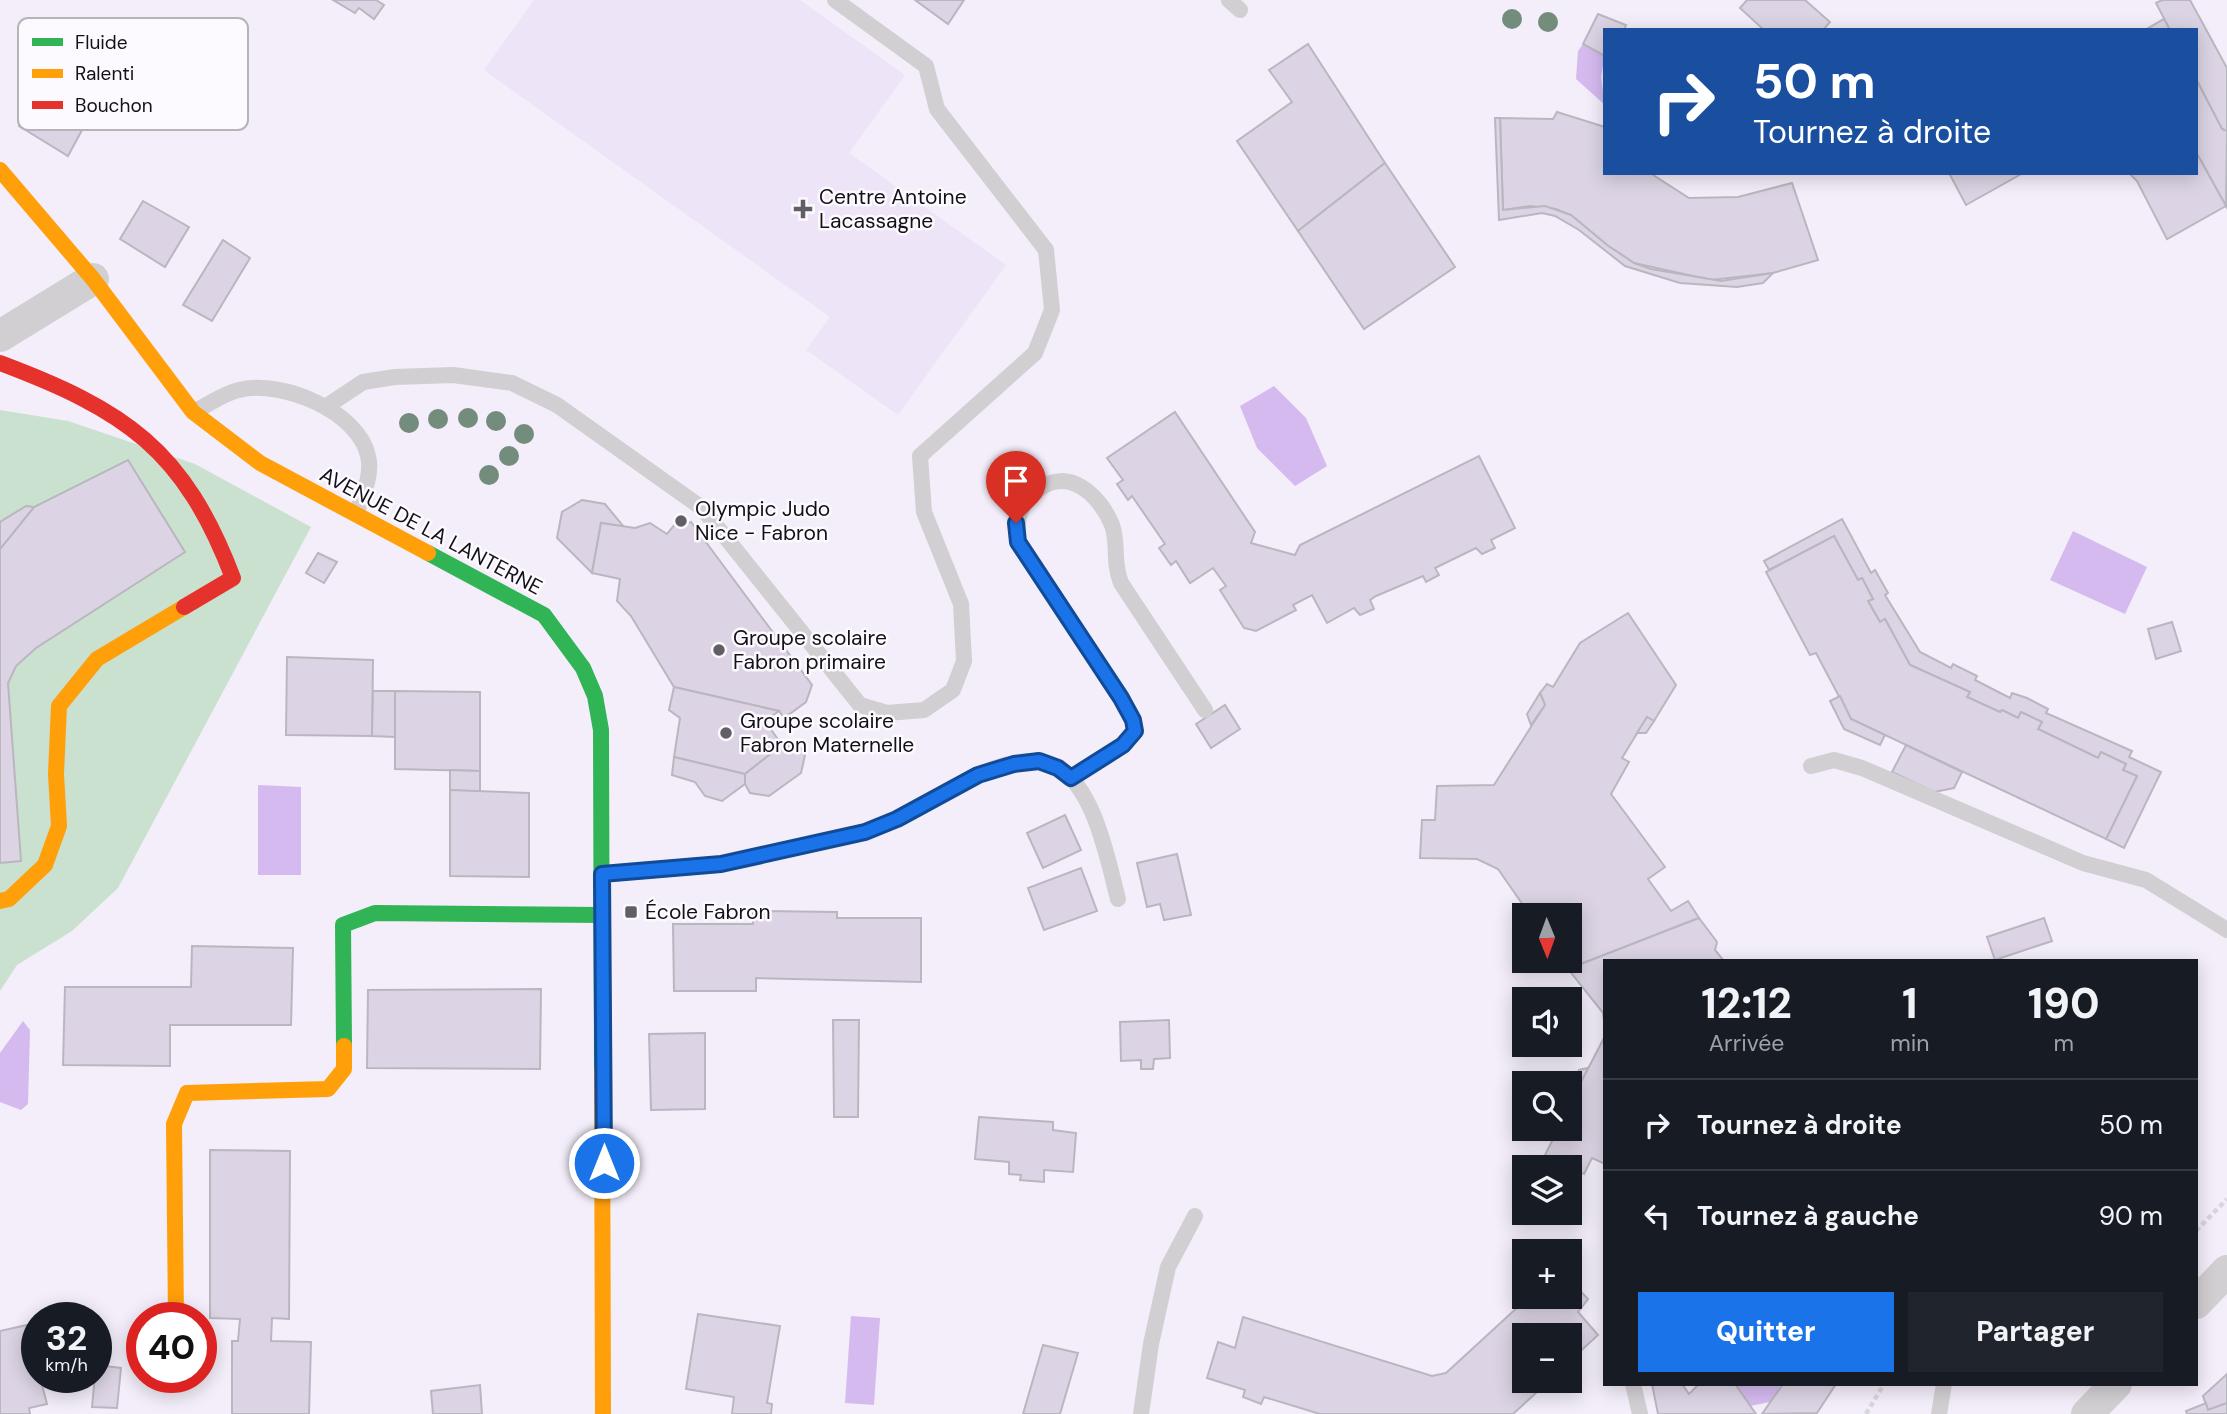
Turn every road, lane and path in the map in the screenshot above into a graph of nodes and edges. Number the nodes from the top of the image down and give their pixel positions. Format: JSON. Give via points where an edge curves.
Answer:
{"nodes":[{"id":1,"x":835,"y":0,"type":"edge"},
{"id":2,"x":0,"y":170,"type":"edge"},
{"id":3,"x":93,"y":279,"type":"junction"},
{"id":4,"x":12,"y":329,"type":"edge"},
{"id":5,"x":0,"y":363,"type":"edge"},
{"id":6,"x":327,"y":406,"type":"junction"},
{"id":7,"x":193,"y":412,"type":"junction"},
{"id":8,"x":356,"y":514,"type":"junction"},
{"id":9,"x":1205,"y":710,"type":"dead end"},
{"id":10,"x":1811,"y":766,"type":"dead end"},
{"id":11,"x":1071,"y":778,"type":"junction"},
{"id":12,"x":602,"y":874,"type":"junction"},
{"id":13,"x":1118,"y":899,"type":"dead end"},
{"id":14,"x":0,"y":901,"type":"edge"},
{"id":15,"x":602,"y":915,"type":"junction"},
{"id":16,"x":2227,"y":930,"type":"edge"},
{"id":17,"x":2227,"y":1199,"type":"edge"},
{"id":18,"x":1195,"y":1216,"type":"dead end"},
{"id":19,"x":2198,"y":1229,"type":"edge"},
{"id":20,"x":2227,"y":1271,"type":"edge"},
{"id":21,"x":2198,"y":1301,"type":"edge"},
{"id":22,"x":176,"y":1302,"type":"edge"},
{"id":23,"x":1633,"y":1386,"type":"edge"},
{"id":24,"x":1883,"y":1386,"type":"edge"},
{"id":25,"x":1944,"y":1386,"type":"edge"},
{"id":26,"x":2114,"y":1386,"type":"edge"},
{"id":27,"x":603,"y":1414,"type":"edge"},
{"id":28,"x":1140,"y":1414,"type":"edge"},
{"id":29,"x":1640,"y":1414,"type":"edge"},
{"id":30,"x":1866,"y":1414,"type":"edge"},
{"id":31,"x":1939,"y":1414,"type":"edge"},
{"id":32,"x":2087,"y":1414,"type":"edge"}],
"edges":[{"from":1,"to":6,"type":"lane","via":[[926,66],[937,109],[1046,250],[1052,310],[1035,353],[920,456],[924,512],[963,616],[964,661],[953,690],[924,710],[887,713],[860,705],[702,508],[557,405],[512,383],[453,375],[395,377],[363,382]]},
{"from":2,"to":3,"type":"street","name":"AVENUE DE LA LANTERNE"},
{"from":3,"to":4,"type":"street"},
{"from":3,"to":7,"type":"street","name":"AVENUE DE LA LANTERNE"},
{"from":5,"to":14,"type":"street","via":[[112,413],[174,466],[220,541],[233,578],[97,659],[59,706],[59,826],[45,865],[9,899]]},
{"from":6,"to":7,"type":"lane","via":[[267,389],[239,390]]},
{"from":6,"to":8,"type":"lane","via":[[364,440],[368,478]]},
{"from":7,"to":8,"type":"street","name":"AVENUE DE LA LANTERNE","via":[[260,463]]},
{"from":8,"to":12,"type":"street","name":"AVENUE DE LA LANTERNE","via":[[544,615],[568,642],[598,699]]},
{"from":9,"to":11,"type":"lane","via":[[1121,583],[1114,565],[1112,524],[1089,493],[1076,481],[1056,481],[1039,488],[1021,505],[1016,523],[1018,542],[1121,698],[1135,731],[1123,745]]},
{"from":10,"to":16,"type":"lane","via":[[1834,761],[1862,768],[2083,863],[2146,880]]},
{"from":11,"to":12,"type":"lane","via":[[1039,761],[1014,764],[978,775],[865,832],[721,864]]},
{"from":11,"to":13,"type":"lane","via":[[1100,832]]},
{"from":12,"to":15,"type":"street","name":"AVENUE DE LA LANTERNE"},
{"from":15,"to":22,"type":"street","via":[[374,914],[342,925],[344,1069],[328,1089],[187,1093],[174,1124]]},
{"from":15,"to":27,"type":"street","name":"AVENUE DE LA LANTERNE"},
{"from":17,"to":19,"type":"path"},
{"from":18,"to":28,"type":"lane","via":[[1168,1267]]},
{"from":20,"to":21,"type":"street"},
{"from":23,"to":29,"type":"lane"},
{"from":24,"to":30,"type":"path"},
{"from":25,"to":31,"type":"lane"},
{"from":26,"to":32,"type":"street"}]}
